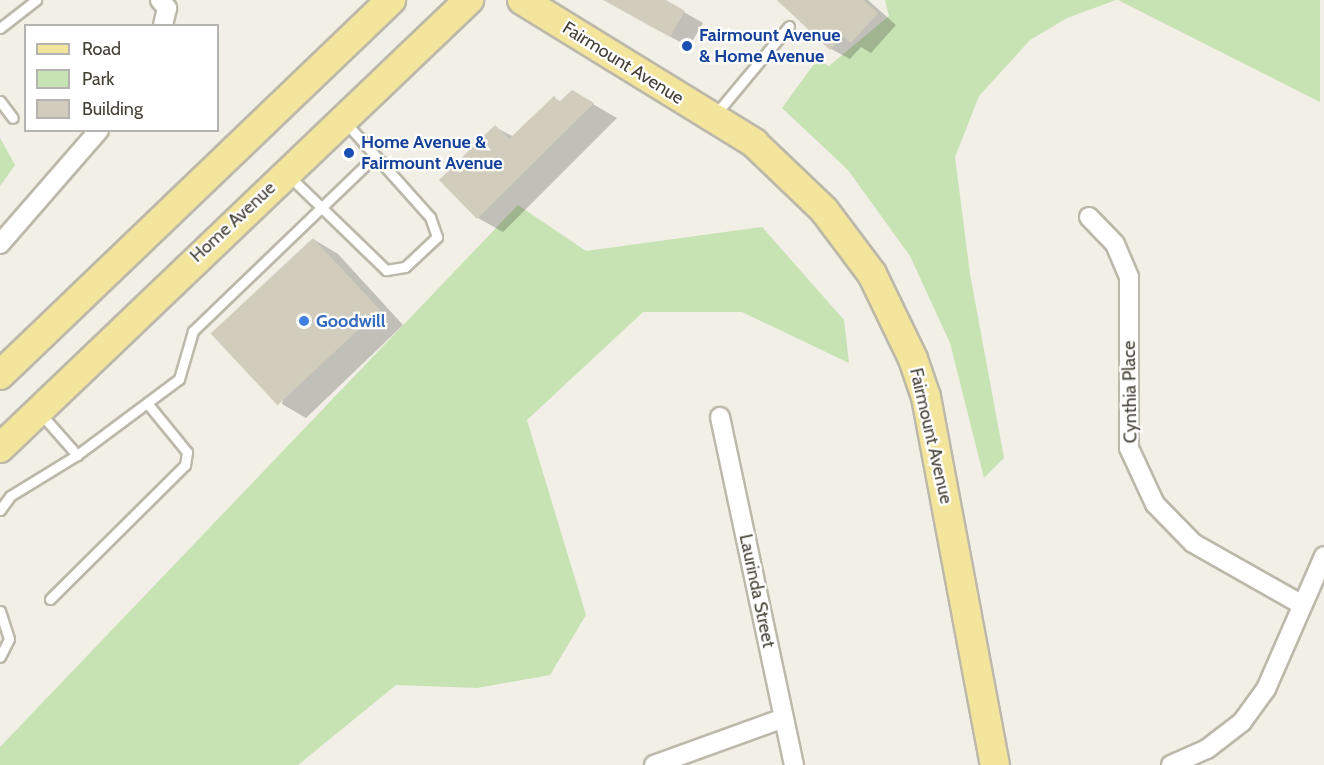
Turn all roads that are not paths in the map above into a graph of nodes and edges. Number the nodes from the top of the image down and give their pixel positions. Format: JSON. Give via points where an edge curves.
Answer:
{"nodes":[{"id":1,"x":36,"y":0,"type":"edge"},
{"id":2,"x":160,"y":0,"type":"edge"},
{"id":3,"x":391,"y":0,"type":"edge"},
{"id":4,"x":470,"y":0,"type":"edge"},
{"id":5,"x":522,"y":0,"type":"edge"},
{"id":6,"x":164,"y":24,"type":"edge"},
{"id":7,"x":789,"y":26,"type":"dead end"},
{"id":8,"x":0,"y":28,"type":"edge"},
{"id":9,"x":0,"y":101,"type":"edge"},
{"id":10,"x":712,"y":117,"type":"junction"},
{"id":11,"x":13,"y":118,"type":"dead end"},
{"id":12,"x":343,"y":119,"type":"junction"},
{"id":13,"x":97,"y":132,"type":"edge"},
{"id":14,"x":375,"y":156,"type":"junction"},
{"id":15,"x":286,"y":173,"type":"junction"},
{"id":16,"x":321,"y":207,"type":"junction"},
{"id":17,"x":1089,"y":218,"type":"dead end"},
{"id":18,"x":0,"y":244,"type":"edge"},
{"id":19,"x":1,"y":372,"type":"edge"},
{"id":20,"x":147,"y":403,"type":"junction"},
{"id":21,"x":38,"y":411,"type":"junction"},
{"id":22,"x":720,"y":417,"type":"dead end"},
{"id":23,"x":0,"y":448,"type":"edge"},
{"id":24,"x":77,"y":455,"type":"junction"},
{"id":25,"x":0,"y":510,"type":"edge"},
{"id":26,"x":1324,"y":556,"type":"edge"},
{"id":27,"x":51,"y":599,"type":"dead end"},
{"id":28,"x":1301,"y":604,"type":"junction"},
{"id":29,"x":0,"y":611,"type":"edge"},
{"id":30,"x":0,"y":657,"type":"edge"},
{"id":31,"x":784,"y":718,"type":"junction"},
{"id":32,"x":654,"y":765,"type":"edge"},
{"id":33,"x":794,"y":765,"type":"edge"},
{"id":34,"x":995,"y":765,"type":"edge"},
{"id":35,"x":1171,"y":765,"type":"edge"}],
"edges":[{"from":1,"to":8,"type":"lane"},
{"from":2,"to":6,"type":"street","via":[[167,8]]},
{"from":3,"to":19,"type":"main road"},
{"from":4,"to":12,"type":"main road","name":"Home Avenue"},
{"from":5,"to":10,"type":"main road","name":"Fairmount Avenue"},
{"from":7,"to":10,"type":"lane"},
{"from":9,"to":11,"type":"lane"},
{"from":10,"to":34,"type":"main road","name":"Fairmount Avenue","via":[[754,144],[824,210],[872,274],[909,349],[935,434]]},
{"from":12,"to":14,"type":"lane"},
{"from":12,"to":15,"type":"main road","name":"Home Avenue"},
{"from":13,"to":18,"type":"street"},
{"from":14,"to":16,"type":"lane"},
{"from":14,"to":16,"type":"lane","via":[[430,218],[437,237],[405,267],[386,270]]},
{"from":15,"to":16,"type":"lane"},
{"from":15,"to":21,"type":"main road","name":"Home Avenue"},
{"from":16,"to":20,"type":"lane","via":[[194,331],[179,379]]},
{"from":17,"to":28,"type":"street","name":"Cynthia Place","via":[[1115,244],[1129,278],[1129,448],[1155,504],[1193,543]]},
{"from":20,"to":24,"type":"lane"},
{"from":20,"to":27,"type":"lane","via":[[187,452],[185,465]]},
{"from":21,"to":23,"type":"main road","name":"Home Avenue"},
{"from":21,"to":24,"type":"lane"},
{"from":22,"to":31,"type":"street","name":"Laurinda Street"},
{"from":24,"to":25,"type":"lane","via":[[10,496]]},
{"from":26,"to":28,"type":"street"},
{"from":28,"to":35,"type":"street","via":[[1266,689],[1242,722],[1207,749]]},
{"from":29,"to":30,"type":"lane","via":[[9,639]]},
{"from":31,"to":32,"type":"street"},
{"from":31,"to":33,"type":"street","name":"Laurinda Street"}]}
